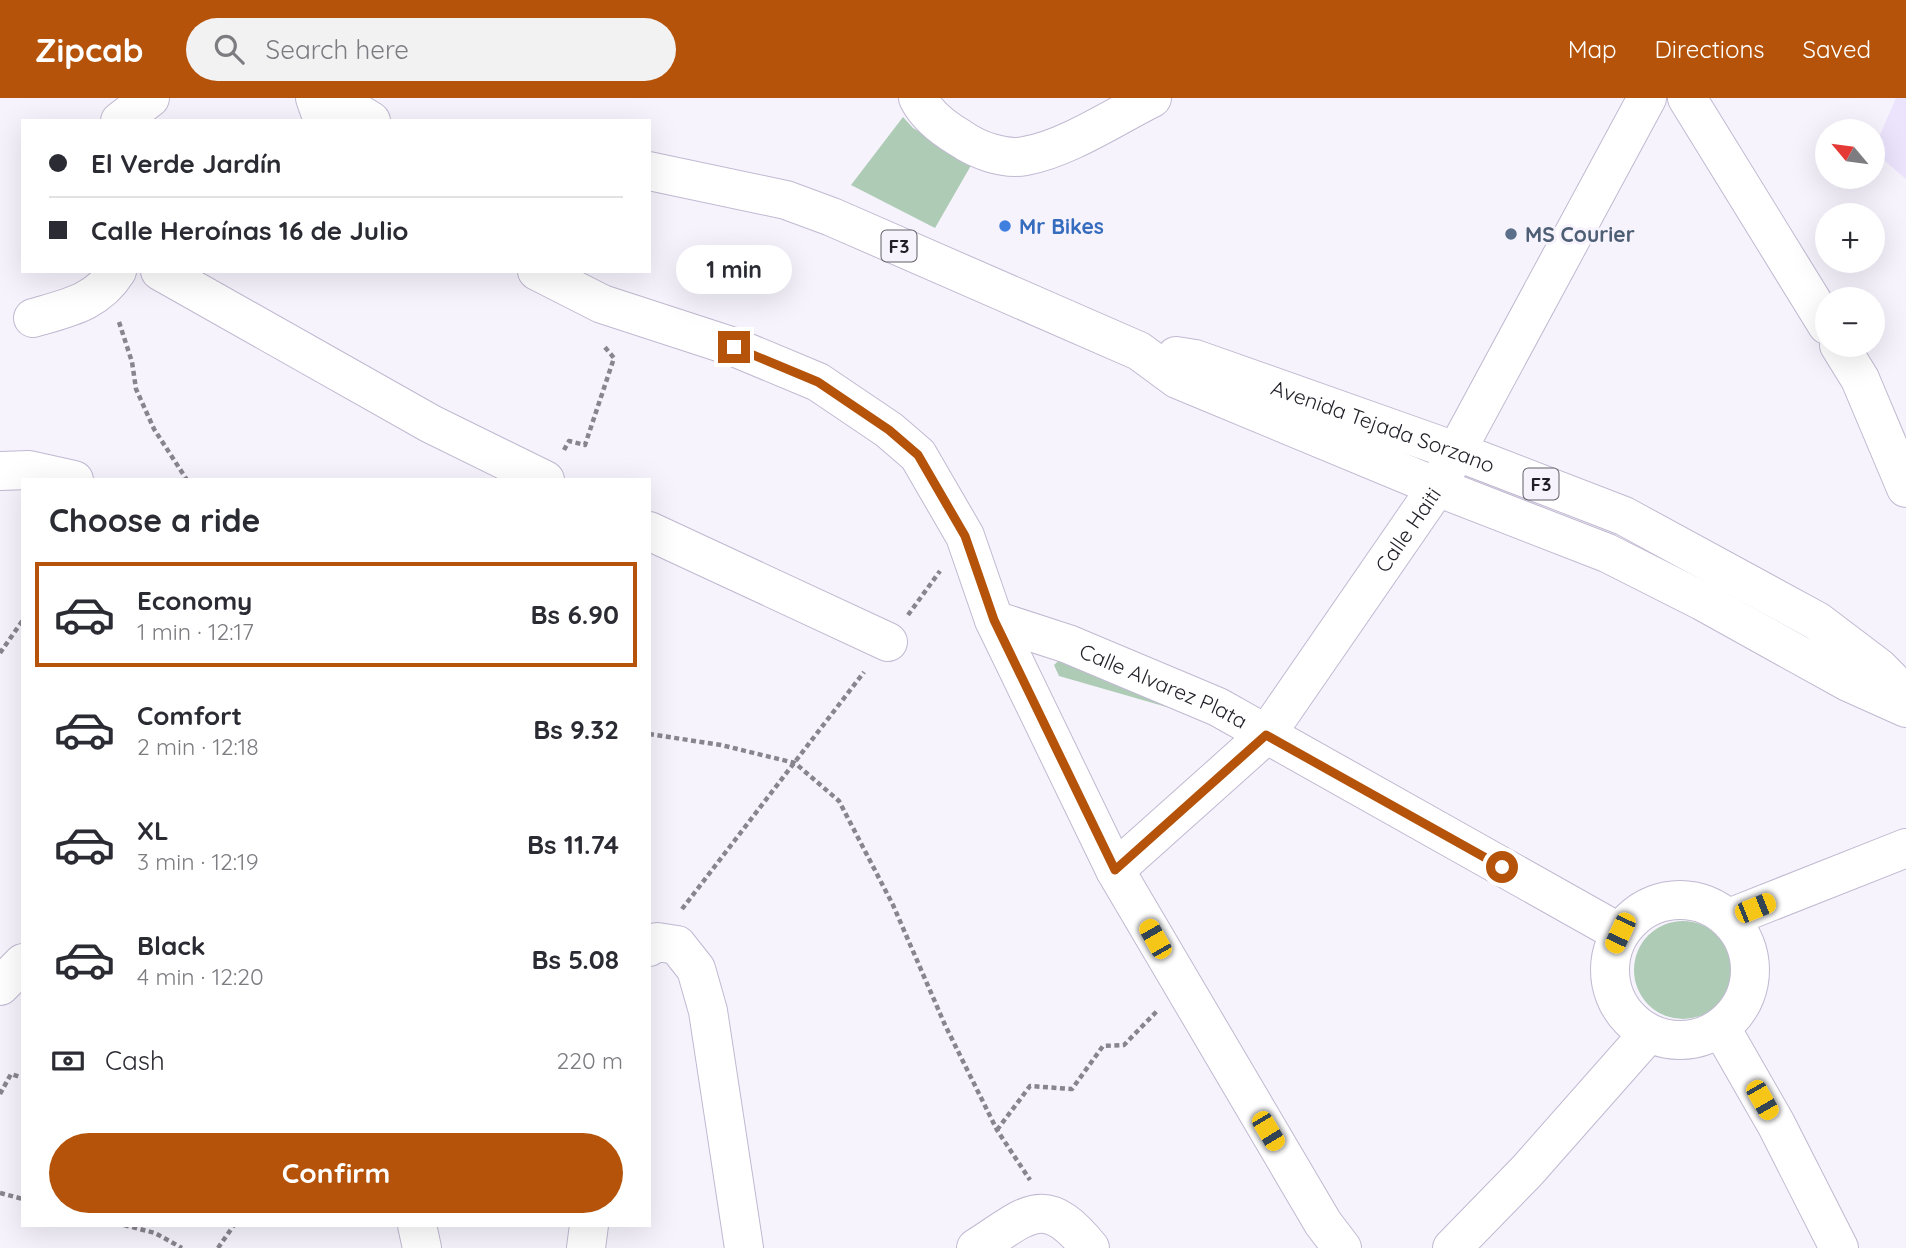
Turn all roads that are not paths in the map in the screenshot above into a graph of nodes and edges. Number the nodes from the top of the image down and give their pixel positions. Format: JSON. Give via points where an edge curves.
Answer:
{"nodes":[{"id":1,"x":150,"y":98,"type":"edge"},
{"id":2,"x":315,"y":98,"type":"edge"},
{"id":3,"x":334,"y":98,"type":"edge"},
{"id":4,"x":918,"y":98,"type":"edge"},
{"id":5,"x":1152,"y":98,"type":"edge"},
{"id":6,"x":1647,"y":98,"type":"edge"},
{"id":7,"x":1687,"y":98,"type":"edge"},
{"id":8,"x":123,"y":119,"type":"edge"},
{"id":9,"x":322,"y":119,"type":"edge"},
{"id":10,"x":368,"y":119,"type":"edge"},
{"id":11,"x":651,"y":171,"type":"edge"},
{"id":12,"x":164,"y":273,"type":"edge"},
{"id":13,"x":541,"y":273,"type":"edge"},
{"id":14,"x":111,"y":280,"type":"edge"},
{"id":15,"x":1815,"y":306,"type":"edge"},
{"id":16,"x":33,"y":318,"type":"dead end"},
{"id":17,"x":1139,"y":351,"type":"junction"},
{"id":18,"x":1846,"y":357,"type":"edge"},
{"id":19,"x":1458,"y":452,"type":"junction"},
{"id":20,"x":551,"y":470,"type":"edge"},
{"id":21,"x":0,"y":471,"type":"edge"},
{"id":22,"x":65,"y":478,"type":"edge"},
{"id":23,"x":1437,"y":487,"type":"junction"},
{"id":24,"x":1906,"y":488,"type":"edge"},
{"id":25,"x":651,"y":532,"type":"edge"},
{"id":26,"x":994,"y":620,"type":"junction"},
{"id":27,"x":888,"y":642,"type":"road end"},
{"id":28,"x":1906,"y":695,"type":"edge"},
{"id":29,"x":1906,"y":708,"type":"edge"},
{"id":30,"x":1266,"y":735,"type":"junction"},
{"id":31,"x":1906,"y":848,"type":"edge"},
{"id":32,"x":1115,"y":870,"type":"junction"},
{"id":33,"x":1729,"y":918,"type":"junction"},
{"id":34,"x":1620,"y":933,"type":"junction"},
{"id":35,"x":653,"y":945,"type":"edge"},
{"id":36,"x":21,"y":964,"type":"edge"},
{"id":37,"x":0,"y":986,"type":"edge"},
{"id":38,"x":1721,"y":1028,"type":"junction"},
{"id":39,"x":1648,"y":1034,"type":"junction"},
{"id":40,"x":417,"y":1227,"type":"edge"},
{"id":41,"x":589,"y":1227,"type":"edge"},
{"id":42,"x":422,"y":1248,"type":"edge"},
{"id":43,"x":586,"y":1248,"type":"edge"},
{"id":44,"x":744,"y":1248,"type":"edge"},
{"id":45,"x":976,"y":1248,"type":"edge"},
{"id":46,"x":1090,"y":1248,"type":"edge"},
{"id":47,"x":1342,"y":1248,"type":"edge"},
{"id":48,"x":1452,"y":1248,"type":"edge"},
{"id":49,"x":1839,"y":1248,"type":"edge"}],
"edges":[{"from":1,"to":8,"type":"street"},
{"from":2,"to":9,"type":"street"},
{"from":3,"to":10,"type":"street"},
{"from":4,"to":5,"type":"street","via":[[940,126],[971,146],[1024,157]]},
{"from":6,"to":19,"type":"street","name":"Calle Haiti"},
{"from":7,"to":15,"type":"street"},
{"from":11,"to":17,"type":"street","name":"Avenida Tejada Sorzano","number":"F3","via":[[786,200]]},
{"from":12,"to":20,"type":"street","via":[[431,424]]},
{"from":13,"to":26,"type":"street","via":[[602,304],[734,347],[818,382],[889,430],[918,455],[965,536]]},
{"from":14,"to":16,"type":"street","via":[[78,304]]},
{"from":17,"to":19,"type":"street","name":"Avenida Tejada Sorzano","number":"F3","via":[[1195,359]]},
{"from":17,"to":23,"type":"street","name":"Avenida Tejada Sorzano","number":"F3","via":[[1177,379]]},
{"from":18,"to":24,"type":"street"},
{"from":19,"to":23,"type":"street","name":"Calle Haiti"},
{"from":19,"to":28,"type":"street","name":"Avenida Tejada Sorzano","number":"F3","via":[[1624,516],[1733,573],[1817,621]]},
{"from":21,"to":22,"type":"street","via":[[29,470]]},
{"from":23,"to":29,"type":"street","name":"Avenida Tejada Sorzano","number":"F3","via":[[1607,553],[1848,682]]},
{"from":23,"to":30,"type":"street","name":"Calle Haiti"},
{"from":25,"to":27,"type":"street"},
{"from":26,"to":30,"type":"street","name":"Calle Alvarez Plata","via":[[1068,644],[1218,707]]},
{"from":26,"to":32,"type":"street"},
{"from":30,"to":32,"type":"street","name":"Calle Haiti"},
{"from":30,"to":34,"type":"street","name":"Calle Alvarez Plata"},
{"from":31,"to":33,"type":"street"},
{"from":32,"to":47,"type":"street"},
{"from":33,"to":34,"type":"street","via":[[1693,900],[1671,900],[1651,905]]},
{"from":33,"to":38,"type":"street","via":[[1742,935],[1751,975],[1736,1014]]},
{"from":34,"to":39,"type":"street","via":[[1611,957],[1610,984],[1625,1015]]},
{"from":35,"to":44,"type":"street","via":[[677,945],[696,969],[708,1011]]},
{"from":36,"to":37,"type":"street"},
{"from":38,"to":39,"type":"street","via":[[1702,1038],[1680,1041]]},
{"from":38,"to":49,"type":"street"},
{"from":39,"to":48,"type":"street"},
{"from":40,"to":42,"type":"street"},
{"from":41,"to":43,"type":"street"},
{"from":45,"to":46,"type":"street","via":[[1028,1215],[1052,1213],[1071,1225]]}]}
